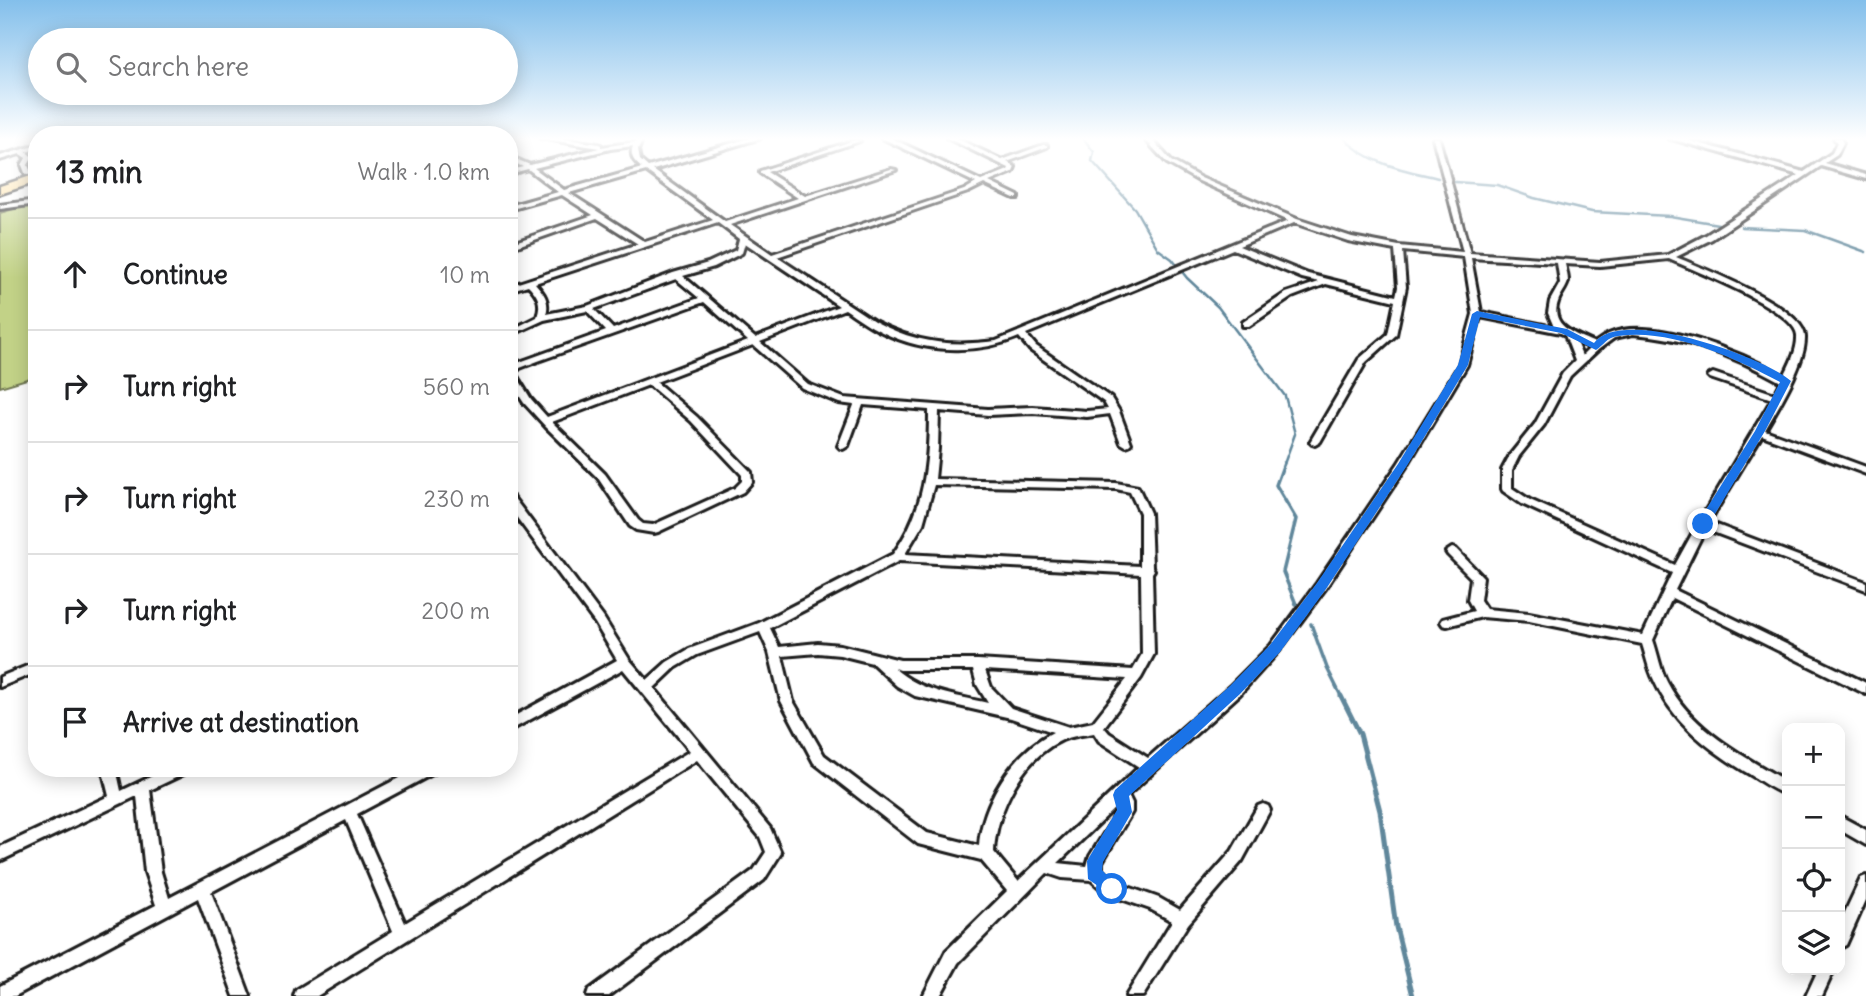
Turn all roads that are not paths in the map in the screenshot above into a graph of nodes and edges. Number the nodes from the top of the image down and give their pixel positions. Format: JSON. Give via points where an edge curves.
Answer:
{"nodes":[{"id":1,"x":17,"y":184,"type":"edge"},
{"id":2,"x":552,"y":184,"type":"edge"},
{"id":3,"x":589,"y":184,"type":"edge"},
{"id":4,"x":668,"y":184,"type":"edge"},
{"id":5,"x":781,"y":184,"type":"edge"},
{"id":6,"x":849,"y":184,"type":"edge"},
{"id":7,"x":978,"y":184,"type":"edge"},
{"id":8,"x":988,"y":184,"type":"edge"},
{"id":9,"x":1215,"y":184,"type":"edge"},
{"id":10,"x":1448,"y":184,"type":"edge"},
{"id":11,"x":1789,"y":184,"type":"edge"},
{"id":12,"x":0,"y":190,"type":"edge"},
{"id":13,"x":562,"y":192,"type":"junction"},
{"id":14,"x":1016,"y":197,"type":"dead end"},
{"id":15,"x":804,"y":199,"type":"junction"},
{"id":16,"x":28,"y":204,"type":"edge"},
{"id":17,"x":518,"y":205,"type":"edge"},
{"id":18,"x":0,"y":207,"type":"edge"},
{"id":19,"x":599,"y":215,"type":"junction"},
{"id":20,"x":1294,"y":221,"type":"junction"},
{"id":21,"x":723,"y":222,"type":"junction"},
{"id":22,"x":743,"y":238,"type":"junction"},
{"id":23,"x":518,"y":244,"type":"edge"},
{"id":24,"x":643,"y":245,"type":"junction"},
{"id":25,"x":1235,"y":247,"type":"junction"},
{"id":26,"x":1399,"y":248,"type":"junction"},
{"id":27,"x":761,"y":249,"type":"junction"},
{"id":28,"x":1467,"y":255,"type":"junction"},
{"id":29,"x":773,"y":256,"type":"junction"},
{"id":30,"x":1670,"y":257,"type":"junction"},
{"id":31,"x":728,"y":258,"type":"junction"},
{"id":32,"x":1561,"y":262,"type":"junction"},
{"id":33,"x":676,"y":275,"type":"junction"},
{"id":34,"x":1325,"y":282,"type":"junction"},
{"id":35,"x":530,"y":284,"type":"junction"},
{"id":36,"x":518,"y":287,"type":"edge"},
{"id":37,"x":705,"y":299,"type":"junction"},
{"id":38,"x":1398,"y":299,"type":"junction"},
{"id":39,"x":846,"y":306,"type":"junction"},
{"id":40,"x":589,"y":309,"type":"junction"},
{"id":41,"x":1477,"y":314,"type":"junction"},
{"id":42,"x":541,"y":318,"type":"junction"},
{"id":43,"x":1246,"y":324,"type":"dead end"},
{"id":44,"x":518,"y":331,"type":"edge"},
{"id":45,"x":611,"y":332,"type":"junction"},
{"id":46,"x":1566,"y":333,"type":"junction"},
{"id":47,"x":1022,"y":335,"type":"junction"},
{"id":48,"x":755,"y":342,"type":"junction"},
{"id":49,"x":1596,"y":347,"type":"junction"},
{"id":50,"x":1580,"y":362,"type":"junction"},
{"id":51,"x":518,"y":367,"type":"edge"},
{"id":52,"x":1713,"y":376,"type":"dead end"},
{"id":53,"x":650,"y":381,"type":"junction"},
{"id":54,"x":1786,"y":381,"type":"junction"},
{"id":55,"x":518,"y":386,"type":"edge"},
{"id":56,"x":1778,"y":398,"type":"junction"},
{"id":57,"x":859,"y":404,"type":"junction"},
{"id":58,"x":934,"y":410,"type":"junction"},
{"id":59,"x":1114,"y":411,"type":"junction"},
{"id":60,"x":546,"y":421,"type":"junction"},
{"id":61,"x":1760,"y":431,"type":"junction"},
{"id":62,"x":1315,"y":442,"type":"dead end"},
{"id":63,"x":1126,"y":443,"type":"dead end"},
{"id":64,"x":843,"y":446,"type":"dead end"},
{"id":65,"x":1866,"y":471,"type":"edge"},
{"id":66,"x":930,"y":481,"type":"junction"},
{"id":67,"x":518,"y":511,"type":"edge"},
{"id":68,"x":1703,"y":524,"type":"junction"},
{"id":69,"x":1452,"y":552,"type":"dead end"},
{"id":70,"x":897,"y":557,"type":"junction"},
{"id":71,"x":1148,"y":570,"type":"junction"},
{"id":72,"x":1678,"y":571,"type":"junction"},
{"id":73,"x":1866,"y":586,"type":"edge"},
{"id":74,"x":1669,"y":592,"type":"junction"},
{"id":75,"x":1482,"y":613,"type":"junction"},
{"id":76,"x":1447,"y":622,"type":"dead end"},
{"id":77,"x":764,"y":626,"type":"junction"},
{"id":78,"x":1647,"y":640,"type":"junction"},
{"id":79,"x":775,"y":652,"type":"junction"},
{"id":80,"x":876,"y":658,"type":"junction"},
{"id":81,"x":625,"y":663,"type":"junction"},
{"id":82,"x":978,"y":666,"type":"junction"},
{"id":83,"x":28,"y":671,"type":"edge"},
{"id":84,"x":1137,"y":675,"type":"junction"},
{"id":85,"x":0,"y":682,"type":"edge"},
{"id":86,"x":646,"y":688,"type":"junction"},
{"id":87,"x":1866,"y":689,"type":"edge"},
{"id":88,"x":1011,"y":713,"type":"junction"},
{"id":89,"x":518,"y":721,"type":"edge"},
{"id":90,"x":1097,"y":727,"type":"junction"},
{"id":91,"x":1068,"y":732,"type":"junction"},
{"id":92,"x":698,"y":753,"type":"junction"},
{"id":93,"x":1149,"y":766,"type":"junction"},
{"id":94,"x":111,"y":777,"type":"edge"},
{"id":95,"x":164,"y":777,"type":"edge"},
{"id":96,"x":413,"y":777,"type":"edge"},
{"id":97,"x":1782,"y":786,"type":"edge"},
{"id":98,"x":143,"y":787,"type":"junction"},
{"id":99,"x":1120,"y":795,"type":"junction"},
{"id":100,"x":116,"y":798,"type":"junction"},
{"id":101,"x":1263,"y":810,"type":"dead end"},
{"id":102,"x":349,"y":811,"type":"junction"},
{"id":103,"x":1845,"y":825,"type":"edge"},
{"id":104,"x":1866,"y":838,"type":"edge"},
{"id":105,"x":0,"y":854,"type":"edge"},
{"id":106,"x":986,"y":854,"type":"junction"},
{"id":107,"x":1047,"y":866,"type":"junction"},
{"id":108,"x":1094,"y":873,"type":"junction"},
{"id":109,"x":1866,"y":883,"type":"edge"},
{"id":110,"x":203,"y":890,"type":"junction"},
{"id":111,"x":1017,"y":892,"type":"junction"},
{"id":112,"x":164,"y":907,"type":"junction"},
{"id":113,"x":1182,"y":919,"type":"junction"},
{"id":114,"x":1845,"y":929,"type":"edge"},
{"id":115,"x":402,"y":934,"type":"junction"},
{"id":116,"x":1824,"y":975,"type":"edge"},
{"id":117,"x":0,"y":995,"type":"edge"},
{"id":118,"x":242,"y":996,"type":"edge"},
{"id":119,"x":302,"y":996,"type":"edge"},
{"id":120,"x":595,"y":996,"type":"edge"},
{"id":121,"x":931,"y":996,"type":"edge"},
{"id":122,"x":1134,"y":996,"type":"edge"},
{"id":123,"x":1814,"y":996,"type":"edge"}],
"edges":[{"from":1,"to":12,"type":"highway"},
{"from":2,"to":13,"type":"street"},
{"from":3,"to":13,"type":"street"},
{"from":4,"to":21,"type":"street"},
{"from":5,"to":15,"type":"street"},
{"from":6,"to":15,"type":"street"},
{"from":7,"to":29,"type":"street"},
{"from":8,"to":14,"type":"street"},
{"from":9,"to":20,"type":"street"},
{"from":10,"to":28,"type":"street"},
{"from":11,"to":30,"type":"street"},
{"from":13,"to":17,"type":"street"},
{"from":13,"to":19,"type":"street"},
{"from":15,"to":21,"type":"street"},
{"from":16,"to":18,"type":"street"},
{"from":19,"to":23,"type":"street"},
{"from":19,"to":24,"type":"street"},
{"from":20,"to":25,"type":"street"},
{"from":20,"to":26,"type":"street"},
{"from":21,"to":22,"type":"street"},
{"from":21,"to":24,"type":"street"},
{"from":22,"to":27,"type":"street"},
{"from":22,"to":31,"type":"street","via":[[739,251]]},
{"from":24,"to":35,"type":"street"},
{"from":25,"to":34,"type":"street"},
{"from":25,"to":47,"type":"street"},
{"from":26,"to":28,"type":"street"},
{"from":26,"to":38,"type":"street","via":[[1402,287]]},
{"from":27,"to":29,"type":"street"},
{"from":27,"to":31,"type":"street"},
{"from":28,"to":32,"type":"street"},
{"from":28,"to":41,"type":"street"},
{"from":29,"to":39,"type":"street"},
{"from":30,"to":32,"type":"street"},
{"from":30,"to":54,"type":"street","via":[[1778,309],[1798,326],[1800,347]]},
{"from":31,"to":33,"type":"street"},
{"from":32,"to":46,"type":"street","via":[[1563,283],[1551,314],[1553,323]]},
{"from":33,"to":37,"type":"street"},
{"from":33,"to":40,"type":"street"},
{"from":34,"to":38,"type":"street"},
{"from":34,"to":43,"type":"street","via":[[1289,295]]},
{"from":35,"to":36,"type":"street"},
{"from":35,"to":42,"type":"street","via":[[545,304]]},
{"from":37,"to":45,"type":"street"},
{"from":37,"to":48,"type":"street"},
{"from":38,"to":62,"type":"street","via":[[1392,335],[1363,361]]},
{"from":39,"to":47,"type":"street","via":[[892,336],[922,345],[973,348]]},
{"from":39,"to":48,"type":"street"},
{"from":40,"to":42,"type":"street"},
{"from":40,"to":45,"type":"street"},
{"from":41,"to":46,"type":"street"},
{"from":41,"to":93,"type":"street","via":[[1463,365],[1321,586],[1275,648],[1235,690]]},
{"from":42,"to":44,"type":"street"},
{"from":45,"to":51,"type":"street"},
{"from":46,"to":49,"type":"street"},
{"from":46,"to":50,"type":"street"},
{"from":47,"to":59,"type":"street","via":[[1033,348],[1108,400]]},
{"from":48,"to":53,"type":"street"},
{"from":48,"to":57,"type":"street","via":[[805,386]]},
{"from":49,"to":50,"type":"street"},
{"from":49,"to":54,"type":"street","via":[[1602,338],[1616,333],[1660,335],[1739,356]]},
{"from":50,"to":72,"type":"street","via":[[1566,375],[1507,470],[1507,489],[1526,502]]},
{"from":52,"to":56,"type":"street"},
{"from":53,"to":60,"type":"street"},
{"from":53,"to":60,"type":"street","via":[[747,474],[747,482],[739,490],[654,529],[640,527],[596,470]]},
{"from":54,"to":56,"type":"street"},
{"from":55,"to":60,"type":"street"},
{"from":56,"to":61,"type":"street"},
{"from":57,"to":58,"type":"street"},
{"from":57,"to":64,"type":"street"},
{"from":58,"to":59,"type":"street"},
{"from":58,"to":66,"type":"street"},
{"from":59,"to":63,"type":"street"},
{"from":61,"to":65,"type":"street"},
{"from":61,"to":68,"type":"street"},
{"from":66,"to":70,"type":"street","via":[[909,542]]},
{"from":66,"to":71,"type":"street","via":[[1128,486],[1145,513]]},
{"from":67,"to":81,"type":"street","via":[[599,620]]},
{"from":68,"to":72,"type":"street"},
{"from":68,"to":73,"type":"street"},
{"from":69,"to":75,"type":"street","via":[[1477,577],[1474,600]]},
{"from":70,"to":71,"type":"street"},
{"from":70,"to":77,"type":"street"},
{"from":71,"to":84,"type":"street","via":[[1148,654]]},
{"from":72,"to":74,"type":"street"},
{"from":74,"to":78,"type":"street"},
{"from":74,"to":87,"type":"street"},
{"from":75,"to":76,"type":"street"},
{"from":75,"to":78,"type":"street","via":[[1529,617]]},
{"from":77,"to":79,"type":"street"},
{"from":77,"to":86,"type":"street","via":[[693,652]]},
{"from":78,"to":97,"type":"street","via":[[1662,685],[1695,730]]},
{"from":79,"to":80,"type":"street","via":[[829,649]]},
{"from":79,"to":106,"type":"street","via":[[787,701],[819,759],[923,839]]},
{"from":80,"to":82,"type":"street","via":[[900,665]]},
{"from":80,"to":88,"type":"street","via":[[901,682],[920,692]]},
{"from":81,"to":86,"type":"street"},
{"from":81,"to":89,"type":"street"},
{"from":82,"to":84,"type":"street"},
{"from":82,"to":88,"type":"street","via":[[990,699]]},
{"from":83,"to":85,"type":"street"},
{"from":84,"to":90,"type":"street"},
{"from":86,"to":92,"type":"street"},
{"from":88,"to":91,"type":"street"},
{"from":90,"to":91,"type":"street"},
{"from":90,"to":93,"type":"street","via":[[1104,737]]},
{"from":91,"to":106,"type":"street","via":[[1050,739],[1015,775],[994,815]]},
{"from":92,"to":115,"type":"street"},
{"from":92,"to":120,"type":"street","via":[[765,833],[774,853],[759,875]]},
{"from":93,"to":99,"type":"street"},
{"from":94,"to":100,"type":"street"},
{"from":95,"to":98,"type":"street"},
{"from":96,"to":102,"type":"street"},
{"from":98,"to":100,"type":"street"},
{"from":98,"to":112,"type":"street","via":[[153,872]]},
{"from":99,"to":107,"type":"street"},
{"from":99,"to":108,"type":"street","via":[[1125,812],[1095,861]]},
{"from":100,"to":105,"type":"street"},
{"from":101,"to":113,"type":"street","via":[[1237,856]]},
{"from":102,"to":110,"type":"street"},
{"from":102,"to":115,"type":"street"},
{"from":103,"to":104,"type":"street"},
{"from":106,"to":111,"type":"street"},
{"from":107,"to":108,"type":"street"},
{"from":107,"to":111,"type":"street"},
{"from":108,"to":113,"type":"street","via":[[1112,889],[1154,902]]},
{"from":109,"to":114,"type":"street"},
{"from":110,"to":112,"type":"street"},
{"from":110,"to":118,"type":"street"},
{"from":111,"to":121,"type":"street","via":[[952,957]]},
{"from":112,"to":117,"type":"street"},
{"from":113,"to":122,"type":"street"},
{"from":115,"to":119,"type":"street"},
{"from":116,"to":123,"type":"street"}]}
